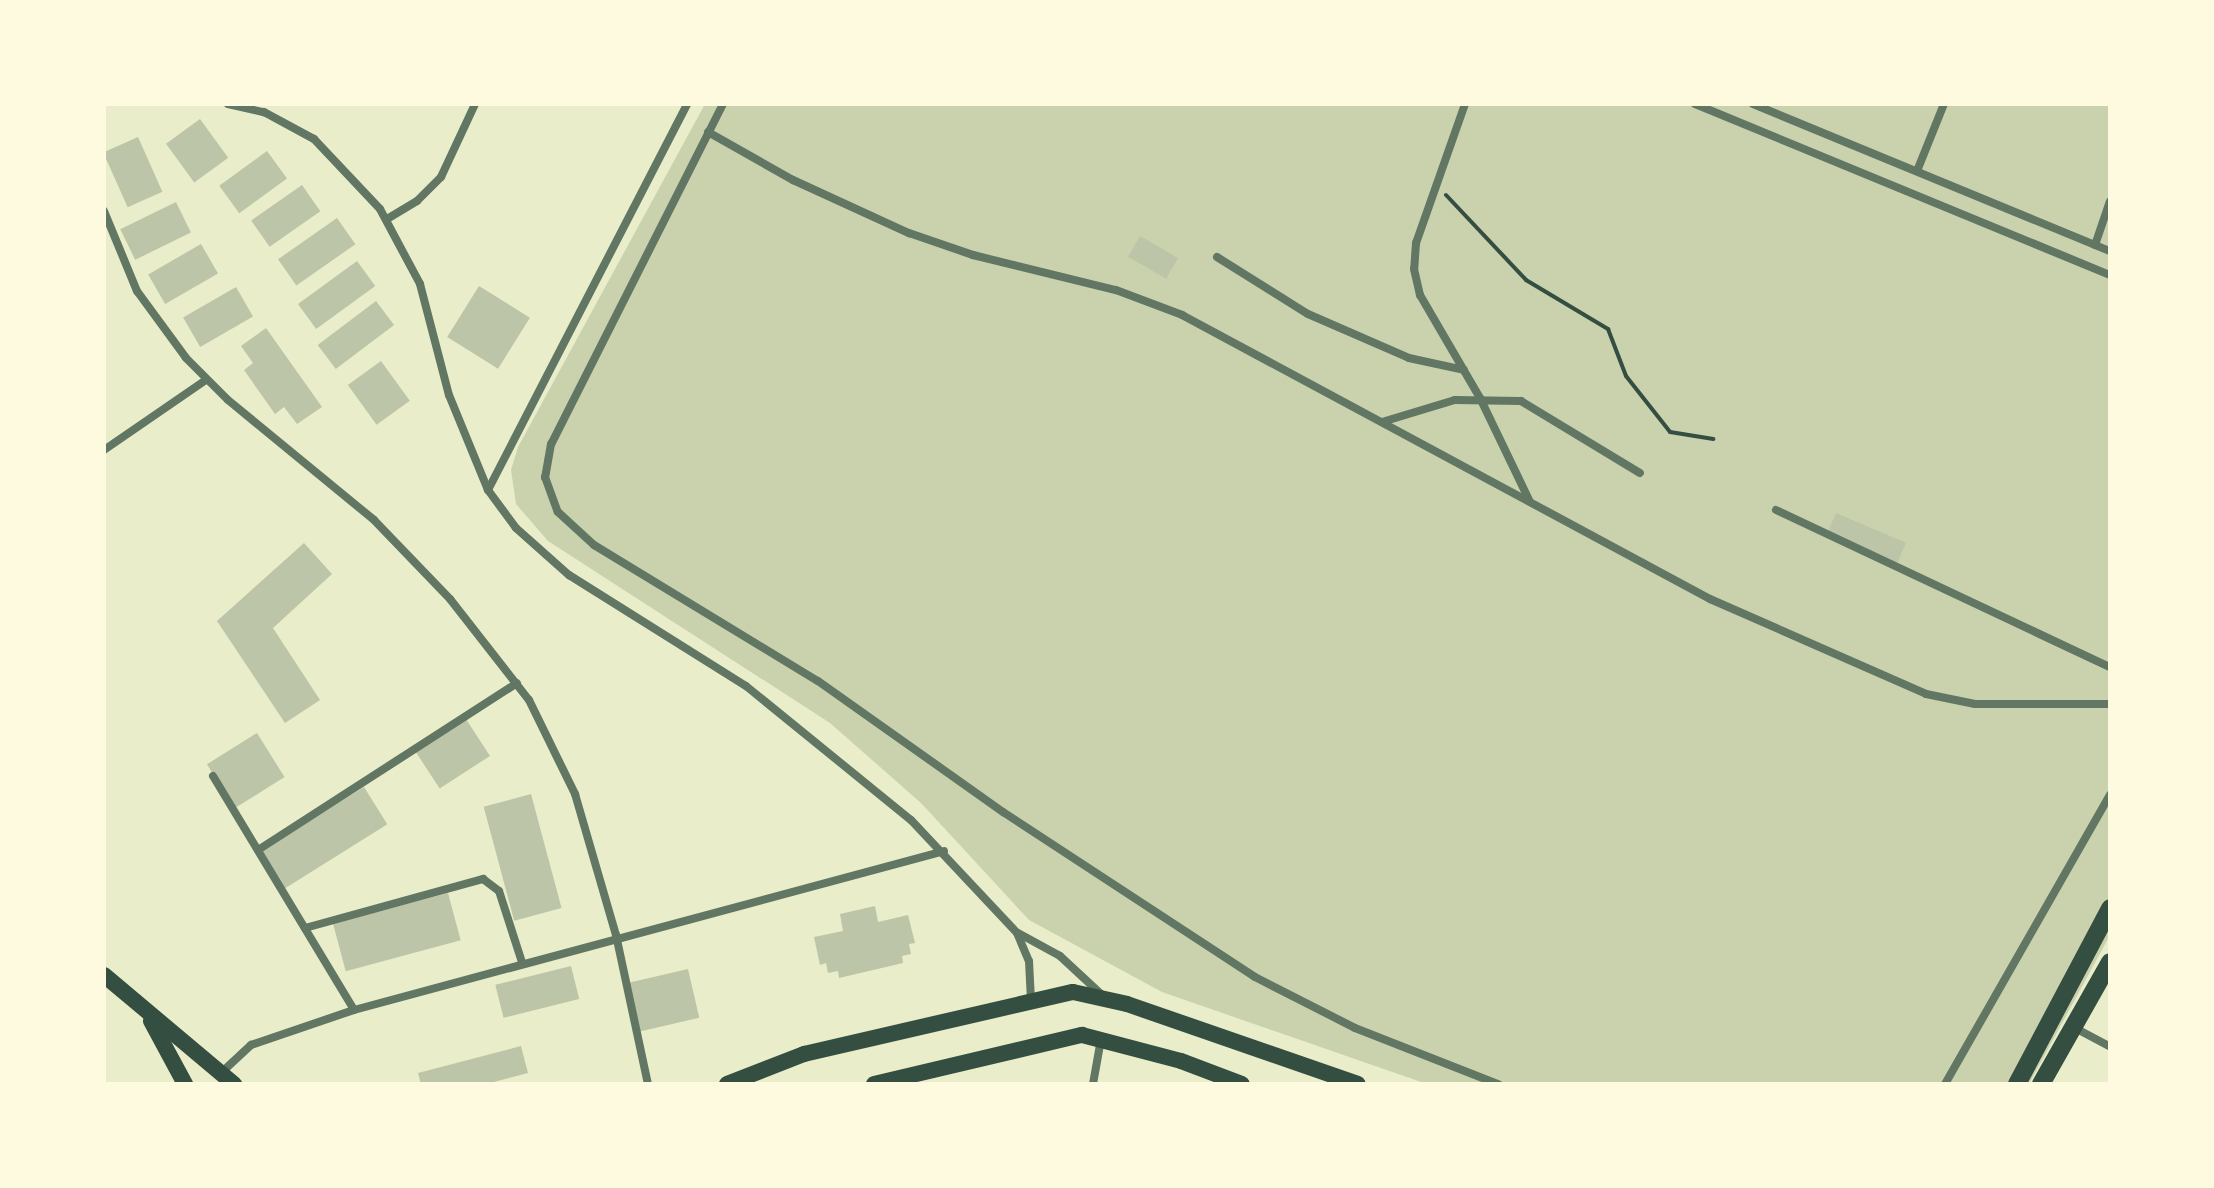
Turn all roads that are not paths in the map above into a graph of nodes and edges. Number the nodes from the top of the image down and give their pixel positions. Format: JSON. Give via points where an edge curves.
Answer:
{"nodes":[{"id":1,"x":228,"y":104,"type":"edge"},
{"id":2,"x":475,"y":104,"type":"edge"},
{"id":3,"x":687,"y":104,"type":"edge"},
{"id":4,"x":723,"y":104,"type":"edge"},
{"id":5,"x":1465,"y":104,"type":"edge"},
{"id":6,"x":1695,"y":104,"type":"edge"},
{"id":7,"x":1753,"y":104,"type":"edge"},
{"id":8,"x":1944,"y":104,"type":"edge"},
{"id":9,"x":708,"y":132,"type":"junction"},
{"id":10,"x":1917,"y":171,"type":"junction"},
{"id":11,"x":2110,"y":201,"type":"edge"},
{"id":12,"x":104,"y":211,"type":"edge"},
{"id":13,"x":387,"y":219,"type":"junction"},
{"id":14,"x":2095,"y":245,"type":"junction"},
{"id":15,"x":2110,"y":251,"type":"edge"},
{"id":16,"x":1217,"y":257,"type":"dead end"},
{"id":17,"x":2110,"y":275,"type":"edge"},
{"id":18,"x":1464,"y":370,"type":"junction"},
{"id":19,"x":206,"y":380,"type":"junction"},
{"id":20,"x":1480,"y":398,"type":"junction"},
{"id":21,"x":1382,"y":422,"type":"junction"},
{"id":22,"x":104,"y":450,"type":"edge"},
{"id":23,"x":1640,"y":473,"type":"dead end"},
{"id":24,"x":488,"y":490,"type":"junction"},
{"id":25,"x":1530,"y":503,"type":"junction"},
{"id":26,"x":1776,"y":510,"type":"dead end"},
{"id":27,"x":2110,"y":667,"type":"edge"},
{"id":28,"x":517,"y":683,"type":"junction"},
{"id":29,"x":2110,"y":704,"type":"edge"},
{"id":30,"x":213,"y":776,"type":"dead end"},
{"id":31,"x":2110,"y":795,"type":"edge"},
{"id":32,"x":258,"y":850,"type":"junction"},
{"id":33,"x":944,"y":851,"type":"junction"},
{"id":34,"x":2110,"y":908,"type":"edge"},
{"id":35,"x":305,"y":928,"type":"junction"},
{"id":36,"x":1017,"y":933,"type":"junction"},
{"id":37,"x":616,"y":935,"type":"junction"},
{"id":38,"x":522,"y":962,"type":"junction"},
{"id":39,"x":2110,"y":962,"type":"edge"},
{"id":40,"x":104,"y":975,"type":"edge"},
{"id":41,"x":132,"y":999,"type":"junction"},
{"id":42,"x":1106,"y":999,"type":"junction"},
{"id":43,"x":1031,"y":1002,"type":"junction"},
{"id":44,"x":354,"y":1010,"type":"junction"},
{"id":45,"x":2075,"y":1028,"type":"junction"},
{"id":46,"x":1101,"y":1038,"type":"junction"},
{"id":47,"x":2110,"y":1047,"type":"edge"},
{"id":48,"x":228,"y":1078,"type":"edge"},
{"id":49,"x":185,"y":1084,"type":"edge"},
{"id":50,"x":648,"y":1084,"type":"edge"},
{"id":51,"x":727,"y":1084,"type":"edge"},
{"id":52,"x":874,"y":1084,"type":"edge"},
{"id":53,"x":1093,"y":1084,"type":"edge"},
{"id":54,"x":1242,"y":1084,"type":"edge"},
{"id":55,"x":1358,"y":1084,"type":"edge"},
{"id":56,"x":1498,"y":1084,"type":"edge"},
{"id":57,"x":1945,"y":1084,"type":"edge"},
{"id":58,"x":2017,"y":1084,"type":"edge"},
{"id":59,"x":2041,"y":1084,"type":"edge"}],
"edges":[{"from":1,"to":13,"type":"street","via":[[264,112],[314,139],[344,165]]},
{"from":2,"to":13,"type":"street","via":[[441,177],[417,201]]},
{"from":3,"to":24,"type":"street"},
{"from":4,"to":9,"type":"street"},
{"from":5,"to":18,"type":"street","via":[[1416,243],[1414,269],[1420,295]]},
{"from":6,"to":17,"type":"street"},
{"from":7,"to":10,"type":"street"},
{"from":8,"to":10,"type":"street"},
{"from":9,"to":21,"type":"street","via":[[793,180],[909,233],[987,259],[1116,290],[1182,315]]},
{"from":9,"to":56,"type":"street","via":[[551,444],[545,477],[558,512],[594,545],[818,681],[1029,830],[1255,977],[1355,1028]]},
{"from":10,"to":14,"type":"street"},
{"from":11,"to":14,"type":"street"},
{"from":12,"to":19,"type":"street","via":[[137,291]]},
{"from":13,"to":24,"type":"street","via":[[420,284],[449,395]]},
{"from":14,"to":15,"type":"street"},
{"from":16,"to":18,"type":"street","via":[[1308,314],[1409,358]]},
{"from":18,"to":20,"type":"street"},
{"from":19,"to":22,"type":"street"},
{"from":19,"to":28,"type":"street","via":[[374,520],[450,599]]},
{"from":20,"to":21,"type":"street","via":[[1430,405]]},
{"from":20,"to":23,"type":"street","via":[[1521,401]]},
{"from":20,"to":25,"type":"street"},
{"from":21,"to":25,"type":"street"},
{"from":24,"to":33,"type":"street","via":[[550,561],[758,695]]},
{"from":25,"to":29,"type":"street","via":[[1710,599],[1926,694],[1975,704]]},
{"from":26,"to":27,"type":"street"},
{"from":28,"to":32,"type":"street"},
{"from":28,"to":37,"type":"street","via":[[575,794]]},
{"from":30,"to":32,"type":"street"},
{"from":31,"to":57,"type":"street"},
{"from":32,"to":35,"type":"street"},
{"from":33,"to":36,"type":"street"},
{"from":33,"to":37,"type":"street"},
{"from":34,"to":58,"type":"main road"},
{"from":35,"to":38,"type":"street","via":[[483,879],[499,891]]},
{"from":35,"to":44,"type":"street"},
{"from":36,"to":42,"type":"street","via":[[1060,956]]},
{"from":36,"to":43,"type":"street","via":[[1029,961]]},
{"from":37,"to":38,"type":"street"},
{"from":37,"to":50,"type":"street"},
{"from":38,"to":44,"type":"street"},
{"from":39,"to":45,"type":"main road"},
{"from":40,"to":41,"type":"main road"},
{"from":41,"to":48,"type":"main road"},
{"from":41,"to":49,"type":"main road","via":[[148,1016]]},
{"from":42,"to":43,"type":"main road","via":[[1073,992]]},
{"from":42,"to":55,"type":"main road"},
{"from":43,"to":51,"type":"main road","via":[[804,1054]]},
{"from":44,"to":48,"type":"street","via":[[251,1045]]},
{"from":45,"to":47,"type":"street"},
{"from":45,"to":59,"type":"main road"},
{"from":46,"to":52,"type":"main road","via":[[1082,1035]]},
{"from":46,"to":53,"type":"street"},
{"from":46,"to":54,"type":"main road"}]}
